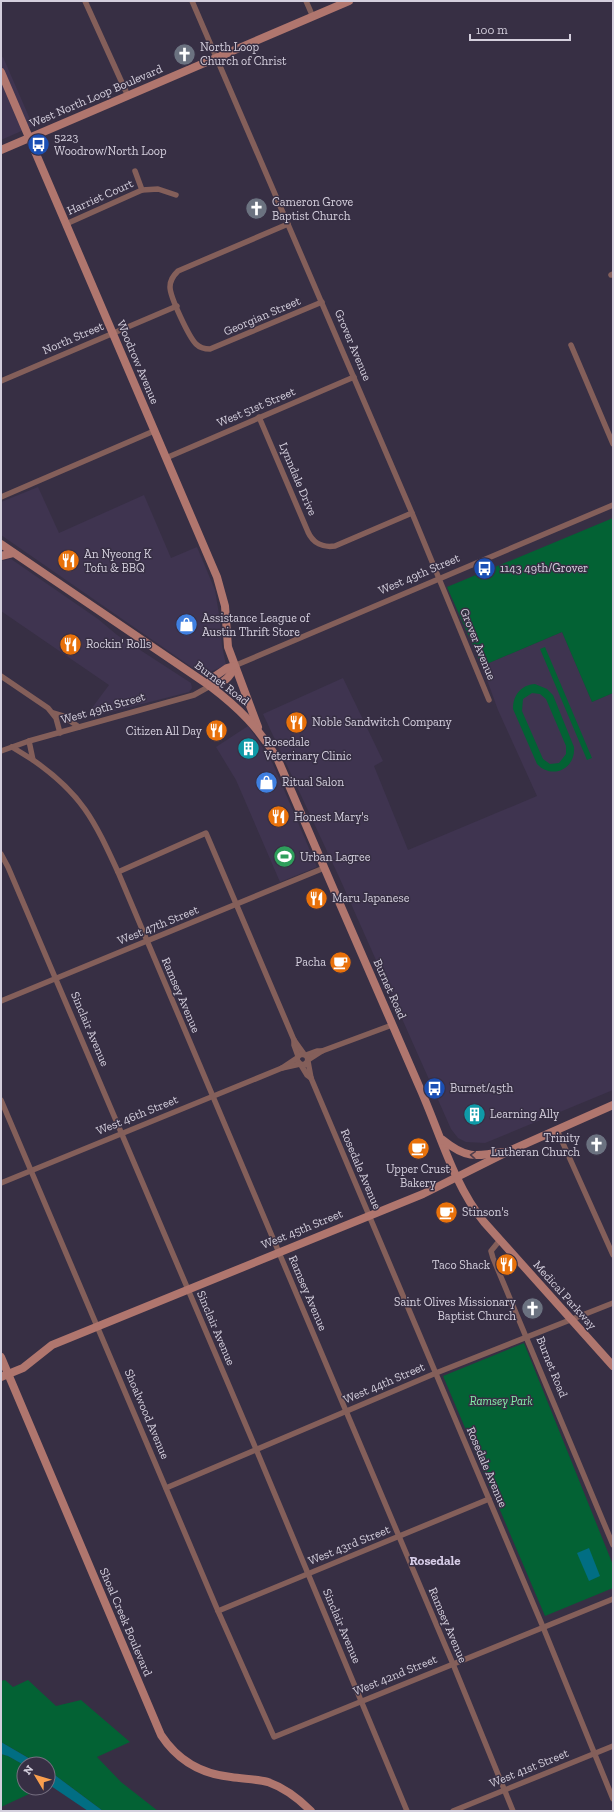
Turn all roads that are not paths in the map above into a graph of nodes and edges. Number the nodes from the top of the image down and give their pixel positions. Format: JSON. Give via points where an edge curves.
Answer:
{"nodes":[{"id":1,"x":85,"y":1,"type":"edge"},
{"id":2,"x":192,"y":1,"type":"edge"},
{"id":3,"x":306,"y":1,"type":"edge"},
{"id":4,"x":349,"y":1,"type":"edge"},
{"id":5,"x":313,"y":17,"type":"junction"},
{"id":6,"x":217,"y":58,"type":"junction"},
{"id":7,"x":1,"y":72,"type":"edge"},
{"id":8,"x":128,"y":96,"type":"junction"},
{"id":9,"x":29,"y":138,"type":"junction"},
{"id":10,"x":1,"y":150,"type":"edge"},
{"id":11,"x":135,"y":171,"type":"dead end"},
{"id":12,"x":142,"y":190,"type":"junction"},
{"id":13,"x":176,"y":195,"type":"dead end"},
{"id":14,"x":66,"y":224,"type":"junction"},
{"id":15,"x":288,"y":224,"type":"junction"},
{"id":16,"x":322,"y":302,"type":"junction"},
{"id":17,"x":177,"y":306,"type":"junction"},
{"id":18,"x":112,"y":333,"type":"junction"},
{"id":19,"x":571,"y":345,"type":"dead end"},
{"id":20,"x":354,"y":377,"type":"junction"},
{"id":21,"x":1,"y":381,"type":"edge"},
{"id":22,"x":259,"y":417,"type":"junction"},
{"id":23,"x":154,"y":432,"type":"junction"},
{"id":24,"x":613,"y":444,"type":"edge"},
{"id":25,"x":166,"y":458,"type":"junction"},
{"id":26,"x":1,"y":497,"type":"edge"},
{"id":27,"x":613,"y":505,"type":"edge"},
{"id":28,"x":412,"y":513,"type":"junction"},
{"id":29,"x":1,"y":544,"type":"edge"},
{"id":30,"x":13,"y":553,"type":"junction"},
{"id":31,"x":1,"y":556,"type":"edge"},
{"id":32,"x":440,"y":578,"type":"junction"},
{"id":33,"x":234,"y":666,"type":"junction"},
{"id":34,"x":1,"y":676,"type":"edge"},
{"id":35,"x":210,"y":686,"type":"junction"},
{"id":36,"x":489,"y":700,"type":"dead end"},
{"id":37,"x":53,"y":713,"type":"junction"},
{"id":38,"x":79,"y":728,"type":"junction"},
{"id":39,"x":60,"y":733,"type":"junction"},
{"id":40,"x":261,"y":733,"type":"junction"},
{"id":41,"x":29,"y":741,"type":"junction"},
{"id":42,"x":12,"y":747,"type":"junction"},
{"id":43,"x":1,"y":751,"type":"edge"},
{"id":44,"x":33,"y":760,"type":"junction"},
{"id":45,"x":1,"y":854,"type":"edge"},
{"id":46,"x":324,"y":868,"type":"junction"},
{"id":47,"x":118,"y":872,"type":"junction"},
{"id":48,"x":236,"y":905,"type":"junction"},
{"id":49,"x":147,"y":941,"type":"junction"},
{"id":50,"x":56,"y":978,"type":"junction"},
{"id":51,"x":1,"y":1002,"type":"edge"},
{"id":52,"x":392,"y":1025,"type":"junction"},
{"id":53,"x":303,"y":1059,"type":"junction"},
{"id":54,"x":212,"y":1096,"type":"junction"},
{"id":55,"x":1,"y":1100,"type":"edge"},
{"id":56,"x":613,"y":1106,"type":"edge"},
{"id":57,"x":557,"y":1130,"type":"junction"},
{"id":58,"x":122,"y":1132,"type":"junction"},
{"id":59,"x":442,"y":1138,"type":"junction"},
{"id":60,"x":509,"y":1151,"type":"junction"},
{"id":61,"x":31,"y":1170,"type":"junction"},
{"id":62,"x":457,"y":1178,"type":"junction"},
{"id":63,"x":1,"y":1183,"type":"edge"},
{"id":64,"x":369,"y":1215,"type":"junction"},
{"id":65,"x":500,"y":1240,"type":"junction"},
{"id":66,"x":279,"y":1252,"type":"junction"},
{"id":67,"x":613,"y":1255,"type":"edge"},
{"id":68,"x":188,"y":1288,"type":"junction"},
{"id":69,"x":613,"y":1303,"type":"edge"},
{"id":70,"x":572,"y":1320,"type":"junction"},
{"id":71,"x":97,"y":1326,"type":"junction"},
{"id":72,"x":527,"y":1337,"type":"junction"},
{"id":73,"x":1,"y":1357,"type":"edge"},
{"id":74,"x":613,"y":1366,"type":"edge"},
{"id":75,"x":436,"y":1373,"type":"junction"},
{"id":76,"x":5,"y":1376,"type":"edge"},
{"id":77,"x":345,"y":1411,"type":"junction"},
{"id":78,"x":256,"y":1449,"type":"junction"},
{"id":79,"x":166,"y":1488,"type":"junction"},
{"id":80,"x":489,"y":1499,"type":"junction"},
{"id":81,"x":399,"y":1537,"type":"junction"},
{"id":82,"x":613,"y":1545,"type":"edge"},
{"id":83,"x":308,"y":1574,"type":"junction"},
{"id":84,"x":613,"y":1599,"type":"edge"},
{"id":85,"x":218,"y":1611,"type":"junction"},
{"id":86,"x":543,"y":1627,"type":"junction"},
{"id":87,"x":453,"y":1664,"type":"junction"},
{"id":88,"x":362,"y":1700,"type":"junction"},
{"id":89,"x":274,"y":1737,"type":"joint"},
{"id":90,"x":613,"y":1746,"type":"edge"},
{"id":91,"x":594,"y":1753,"type":"junction"},
{"id":92,"x":504,"y":1790,"type":"junction"},
{"id":93,"x":613,"y":1799,"type":"edge"},
{"id":94,"x":311,"y":1811,"type":"edge"},
{"id":95,"x":407,"y":1811,"type":"edge"},
{"id":96,"x":453,"y":1811,"type":"edge"},
{"id":97,"x":513,"y":1811,"type":"edge"}],
"edges":[{"from":1,"to":8,"type":"street"},
{"from":2,"to":6,"type":"street","name":"Grover Avenue"},
{"from":3,"to":5,"type":"street"},
{"from":4,"to":5,"type":"street","name":"West North Loop Boulevard"},
{"from":5,"to":6,"type":"street","name":"West North Loop Boulevard"},
{"from":6,"to":8,"type":"street","name":"West North Loop Boulevard"},
{"from":6,"to":15,"type":"street","name":"Grover Avenue"},
{"from":7,"to":9,"type":"street","name":"Woodrow Avenue"},
{"from":8,"to":9,"type":"street","name":"West North Loop Boulevard"},
{"from":9,"to":10,"type":"street","name":"West North Loop Boulevard"},
{"from":9,"to":14,"type":"street","name":"Woodrow Avenue"},
{"from":11,"to":12,"type":"street","name":"Harriet Court"},
{"from":12,"to":13,"type":"street","name":"Harriet Court","via":[[158,189]]},
{"from":12,"to":14,"type":"street","name":"Harriet Court"},
{"from":14,"to":18,"type":"street","name":"Woodrow Avenue"},
{"from":15,"to":16,"type":"street","name":"Grover Avenue"},
{"from":15,"to":17,"type":"street","via":[[182,270],[172,278],[170,286]]},
{"from":16,"to":17,"type":"street","name":"Georgian Street","via":[[210,349],[203,348],[194,341]]},
{"from":16,"to":20,"type":"street","name":"Grover Avenue"},
{"from":17,"to":18,"type":"street","name":"North Street"},
{"from":18,"to":21,"type":"street","name":"North Street"},
{"from":18,"to":23,"type":"street","name":"Woodrow Avenue"},
{"from":19,"to":24,"type":"street"},
{"from":20,"to":22,"type":"street","name":"West 51st Street"},
{"from":20,"to":28,"type":"street","name":"Grover Avenue"},
{"from":22,"to":25,"type":"street","name":"West 51st Street"},
{"from":22,"to":28,"type":"street","name":"Lynndale Drive","via":[[310,536],[322,546],[335,546]]},
{"from":23,"to":25,"type":"street","name":"Woodrow Avenue"},
{"from":23,"to":26,"type":"street"},
{"from":25,"to":33,"type":"street","name":"Woodrow Avenue","via":[[217,577],[225,606],[228,647]]},
{"from":27,"to":32,"type":"street","name":"West 49th Street"},
{"from":28,"to":32,"type":"street","name":"Grover Avenue"},
{"from":29,"to":30,"type":"street","name":"Burnet Road"},
{"from":30,"to":31,"type":"street"},
{"from":30,"to":35,"type":"street","name":"Burnet Road"},
{"from":32,"to":33,"type":"street","name":"West 49th Street"},
{"from":32,"to":36,"type":"street","name":"Grover Avenue"},
{"from":33,"to":35,"type":"street","name":"West 49th Street","via":[[211,679]]},
{"from":33,"to":40,"type":"street","name":"Woodrow Avenue"},
{"from":34,"to":37,"type":"street"},
{"from":35,"to":38,"type":"street","name":"West 49th Street","via":[[194,695]]},
{"from":35,"to":40,"type":"street","name":"Burnet Road","via":[[241,711]]},
{"from":37,"to":38,"type":"street","via":[[63,716]]},
{"from":37,"to":39,"type":"street"},
{"from":38,"to":39,"type":"street","name":"West 49th Street"},
{"from":39,"to":41,"type":"street","name":"West 49th Street"},
{"from":40,"to":46,"type":"street","name":"Burnet Road","via":[[278,760]]},
{"from":41,"to":42,"type":"street","name":"West 49th Street"},
{"from":41,"to":44,"type":"street"},
{"from":42,"to":43,"type":"street","name":"West 49th Street"},
{"from":42,"to":44,"type":"street","name":"Ramsey Avenue"},
{"from":44,"to":47,"type":"street","name":"Ramsey Avenue","via":[[61,780],[86,809]]},
{"from":45,"to":50,"type":"street","name":"Sinclair Avenue"},
{"from":46,"to":48,"type":"street","name":"West 47th Street"},
{"from":46,"to":52,"type":"street","name":"Burnet Road"},
{"from":47,"to":48,"type":"street","name":"Rosedale Avenue","via":[[206,833]]},
{"from":47,"to":49,"type":"street","name":"Ramsey Avenue"},
{"from":48,"to":49,"type":"street","name":"West 47th Street"},
{"from":48,"to":53,"type":"street","name":"Rosedale Avenue","via":[[294,1045]]},
{"from":49,"to":50,"type":"street","name":"West 47th Street"},
{"from":49,"to":54,"type":"street","name":"Ramsey Avenue"},
{"from":50,"to":51,"type":"street","name":"West 47th Street"},
{"from":50,"to":58,"type":"street","name":"Sinclair Avenue"},
{"from":52,"to":53,"type":"street","name":"West 46th Street","via":[[322,1052],[317,1051]]},
{"from":52,"to":59,"type":"street","name":"Burnet Road"},
{"from":53,"to":54,"type":"street","name":"West 46th Street"},
{"from":53,"to":64,"type":"street","name":"Rosedale Avenue"},
{"from":54,"to":58,"type":"street","name":"West 46th Street"},
{"from":54,"to":66,"type":"street","name":"Ramsey Avenue"},
{"from":55,"to":61,"type":"street","name":"Shoalwood Avenue"},
{"from":56,"to":57,"type":"street","name":"West 45th Street"},
{"from":57,"to":60,"type":"street","name":"West 45th Street"},
{"from":57,"to":67,"type":"street"},
{"from":58,"to":61,"type":"street","name":"West 46th Street"},
{"from":58,"to":68,"type":"street","name":"Sinclair Avenue"},
{"from":60,"to":59,"type":"street","one_way":true,"via":[[471,1156],[460,1152]]},
{"from":59,"to":62,"type":"street","name":"Burnet Road"},
{"from":60,"to":62,"type":"street","name":"West 45th Street"},
{"from":61,"to":63,"type":"street","name":"West 46th Street"},
{"from":61,"to":71,"type":"street","name":"Shoalwood Avenue"},
{"from":62,"to":64,"type":"street","name":"West 45th Street"},
{"from":62,"to":65,"type":"street","name":"Burnet Road","via":[[476,1213]]},
{"from":64,"to":66,"type":"street","name":"West 45th Street"},
{"from":64,"to":75,"type":"street","name":"Rosedale Avenue"},
{"from":65,"to":70,"type":"street","name":"Medical Parkway"},
{"from":65,"to":72,"type":"street","name":"Burnet Road","via":[[492,1251],[493,1258]]},
{"from":66,"to":68,"type":"street","name":"West 45th Street"},
{"from":66,"to":77,"type":"street","name":"Ramsey Avenue"},
{"from":68,"to":71,"type":"street","name":"West 45th Street"},
{"from":68,"to":78,"type":"street","name":"Sinclair Avenue"},
{"from":69,"to":70,"type":"street","name":"West 44th Street"},
{"from":70,"to":72,"type":"street","name":"West 44th Street"},
{"from":70,"to":74,"type":"street","name":"Medical Parkway"},
{"from":71,"to":76,"type":"street","name":"West 45th Street","via":[[52,1346],[23,1368]]},
{"from":71,"to":79,"type":"street","name":"Shoalwood Avenue"},
{"from":72,"to":75,"type":"street","name":"West 44th Street"},
{"from":72,"to":82,"type":"street","name":"Burnet Road"},
{"from":73,"to":76,"type":"street","name":"Shoal Creek Boulevard"},
{"from":75,"to":77,"type":"street","name":"West 44th Street"},
{"from":75,"to":80,"type":"street","name":"Rosedale Avenue"},
{"from":76,"to":94,"type":"street","name":"Shoal Creek Boulevard","via":[[161,1735],[183,1760],[199,1770],[217,1776],[269,1783],[295,1797]]},
{"from":77,"to":78,"type":"street","name":"West 44th Street"},
{"from":77,"to":81,"type":"street","name":"Ramsey Avenue"},
{"from":78,"to":79,"type":"street","name":"West 44th Street"},
{"from":78,"to":83,"type":"street","name":"Sinclair Avenue"},
{"from":79,"to":85,"type":"street","name":"Shoalwood Avenue"},
{"from":80,"to":81,"type":"street","name":"West 43rd Street"},
{"from":80,"to":86,"type":"street","name":"Rosedale Avenue"},
{"from":81,"to":83,"type":"street","name":"West 43rd Street"},
{"from":81,"to":87,"type":"street","name":"Ramsey Avenue"},
{"from":83,"to":85,"type":"street","name":"West 43rd Street"},
{"from":83,"to":88,"type":"street","name":"Sinclair Avenue"},
{"from":84,"to":86,"type":"street","name":"West 42nd Street"},
{"from":85,"to":89,"type":"street","name":"Shoalwood Avenue"},
{"from":86,"to":87,"type":"street","name":"West 42nd Street"},
{"from":86,"to":91,"type":"street","name":"Rosedale Avenue"},
{"from":87,"to":88,"type":"street","name":"West 42nd Street"},
{"from":87,"to":92,"type":"street","name":"Ramsey Avenue"},
{"from":88,"to":89,"type":"street","name":"West 42nd Street"},
{"from":88,"to":95,"type":"street","name":"Sinclair Avenue"},
{"from":90,"to":91,"type":"street","name":"West 41st Street"},
{"from":91,"to":92,"type":"street","name":"West 41st Street"},
{"from":91,"to":93,"type":"street","name":"Rosedale Avenue"},
{"from":92,"to":96,"type":"street","name":"West 41st Street"},
{"from":92,"to":97,"type":"street","name":"Ramsey Avenue"}]}
